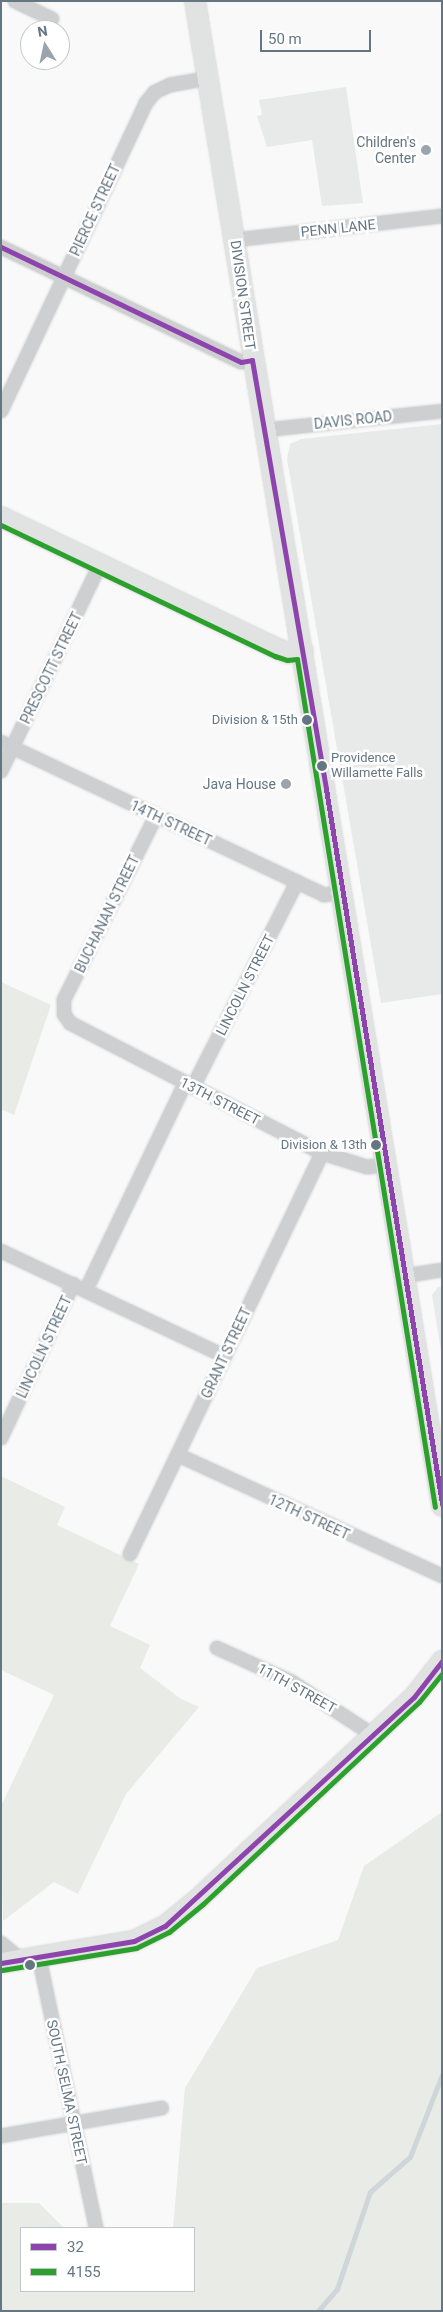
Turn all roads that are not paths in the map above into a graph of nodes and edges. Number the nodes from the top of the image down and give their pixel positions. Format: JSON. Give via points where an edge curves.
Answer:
{"nodes":[{"id":1,"x":15,"y":1,"type":"edge"},
{"id":2,"x":196,"y":1,"type":"edge"},
{"id":3,"x":52,"y":19,"type":"dead end"},
{"id":4,"x":208,"y":78,"type":"junction"},
{"id":5,"x":442,"y":216,"type":"edge"},
{"id":6,"x":235,"y":240,"type":"junction"},
{"id":7,"x":1,"y":247,"type":"edge"},
{"id":8,"x":64,"y":276,"type":"junction"},
{"id":9,"x":252,"y":360,"type":"junction"},
{"id":10,"x":442,"y":410,"type":"edge"},
{"id":11,"x":1,"y":411,"type":"edge"},
{"id":12,"x":265,"y":430,"type":"junction"},
{"id":13,"x":1,"y":517,"type":"edge"},
{"id":14,"x":100,"y":564,"type":"junction"},
{"id":15,"x":303,"y":652,"type":"junction"},
{"id":16,"x":7,"y":744,"type":"edge"},
{"id":17,"x":1,"y":771,"type":"edge"},
{"id":18,"x":156,"y":816,"type":"junction"},
{"id":19,"x":297,"y":882,"type":"junction"},
{"id":20,"x":342,"y":892,"type":"junction"},
{"id":21,"x":64,"y":1014,"type":"joint"},
{"id":22,"x":189,"y":1085,"type":"junction"},
{"id":23,"x":322,"y":1153,"type":"junction"},
{"id":24,"x":385,"y":1165,"type":"junction"},
{"id":25,"x":1,"y":1251,"type":"edge"},
{"id":26,"x":442,"y":1270,"type":"edge"},
{"id":27,"x":404,"y":1276,"type":"junction"},
{"id":28,"x":80,"y":1287,"type":"junction"},
{"id":29,"x":224,"y":1356,"type":"junction"},
{"id":30,"x":1,"y":1438,"type":"edge"},
{"id":31,"x":178,"y":1455,"type":"junction"},
{"id":32,"x":442,"y":1506,"type":"edge"},
{"id":33,"x":130,"y":1554,"type":"dead end"},
{"id":34,"x":442,"y":1576,"type":"edge"},
{"id":35,"x":216,"y":1648,"type":"dead end"},
{"id":36,"x":442,"y":1661,"type":"edge"},
{"id":37,"x":373,"y":1735,"type":"junction"},
{"id":38,"x":1,"y":1943,"type":"edge"},
{"id":39,"x":20,"y":1960,"type":"edge"},
{"id":40,"x":162,"y":2108,"type":"dead end"},
{"id":41,"x":74,"y":2124,"type":"junction"},
{"id":42,"x":1,"y":2136,"type":"edge"},
{"id":43,"x":96,"y":2227,"type":"edge"}],
"edges":[{"from":1,"to":3,"type":"street"},
{"from":2,"to":4,"type":"street","name":"DIVISION STREET"},
{"from":4,"to":6,"type":"street","name":"DIVISION STREET"},
{"from":4,"to":8,"type":"street","name":"PIERCE STREET","via":[[170,85],[155,92],[146,103]]},
{"from":5,"to":6,"type":"street","name":"PENN LANE"},
{"from":6,"to":9,"type":"street","name":"DIVISION STREET"},
{"from":7,"to":8,"type":"street"},
{"from":8,"to":9,"type":"street","via":[[242,362]]},
{"from":8,"to":11,"type":"street","name":"PIERCE STREET"},
{"from":9,"to":12,"type":"street","name":"DIVISION STREET"},
{"from":10,"to":12,"type":"street","name":"DAVIS ROAD"},
{"from":12,"to":15,"type":"street","name":"DIVISION STREET"},
{"from":13,"to":14,"type":"street"},
{"from":14,"to":15,"type":"street","via":[[278,649],[288,653]]},
{"from":14,"to":16,"type":"street","name":"PRESCOTT STREET"},
{"from":15,"to":20,"type":"street","name":"DIVISION STREET"},
{"from":16,"to":17,"type":"street","name":"PRESCOTT STREET"},
{"from":16,"to":18,"type":"street","name":"14TH STREET"},
{"from":18,"to":19,"type":"street","name":"14TH STREET"},
{"from":18,"to":21,"type":"street","name":"BUCHANAN STREET","via":[[64,1000]]},
{"from":19,"to":20,"type":"street","name":"14TH STREET","via":[[324,894]]},
{"from":19,"to":22,"type":"street","name":"LINCOLN STREET"},
{"from":20,"to":24,"type":"street","name":"DIVISION STREET"},
{"from":21,"to":22,"type":"street","name":"13TH STREET","via":[[70,1023]]},
{"from":22,"to":23,"type":"street","name":"13TH STREET"},
{"from":22,"to":28,"type":"street","name":"LINCOLN STREET"},
{"from":23,"to":24,"type":"street","name":"13TH STREET","via":[[368,1168]]},
{"from":23,"to":29,"type":"street","name":"GRANT STREET"},
{"from":24,"to":27,"type":"street","name":"DIVISION STREET"},
{"from":25,"to":28,"type":"street"},
{"from":26,"to":27,"type":"street"},
{"from":27,"to":32,"type":"street","name":"DIVISION STREET"},
{"from":28,"to":29,"type":"street"},
{"from":28,"to":30,"type":"street","name":"LINCOLN STREET"},
{"from":29,"to":31,"type":"street","name":"GRANT STREET"},
{"from":31,"to":33,"type":"street","name":"GRANT STREET"},
{"from":31,"to":34,"type":"street","name":"12TH STREET"},
{"from":35,"to":37,"type":"street","name":"11TH STREET","via":[[292,1682]]},
{"from":36,"to":37,"type":"street","via":[[414,1697]]},
{"from":37,"to":39,"type":"street","via":[[198,1899],[155,1933],[115,1944]]},
{"from":38,"to":39,"type":"street"},
{"from":39,"to":41,"type":"street","name":"SOUTH SELMA STREET"},
{"from":40,"to":41,"type":"street"},
{"from":41,"to":42,"type":"street"},
{"from":41,"to":43,"type":"street","name":"SOUTH SELMA STREET"}]}
